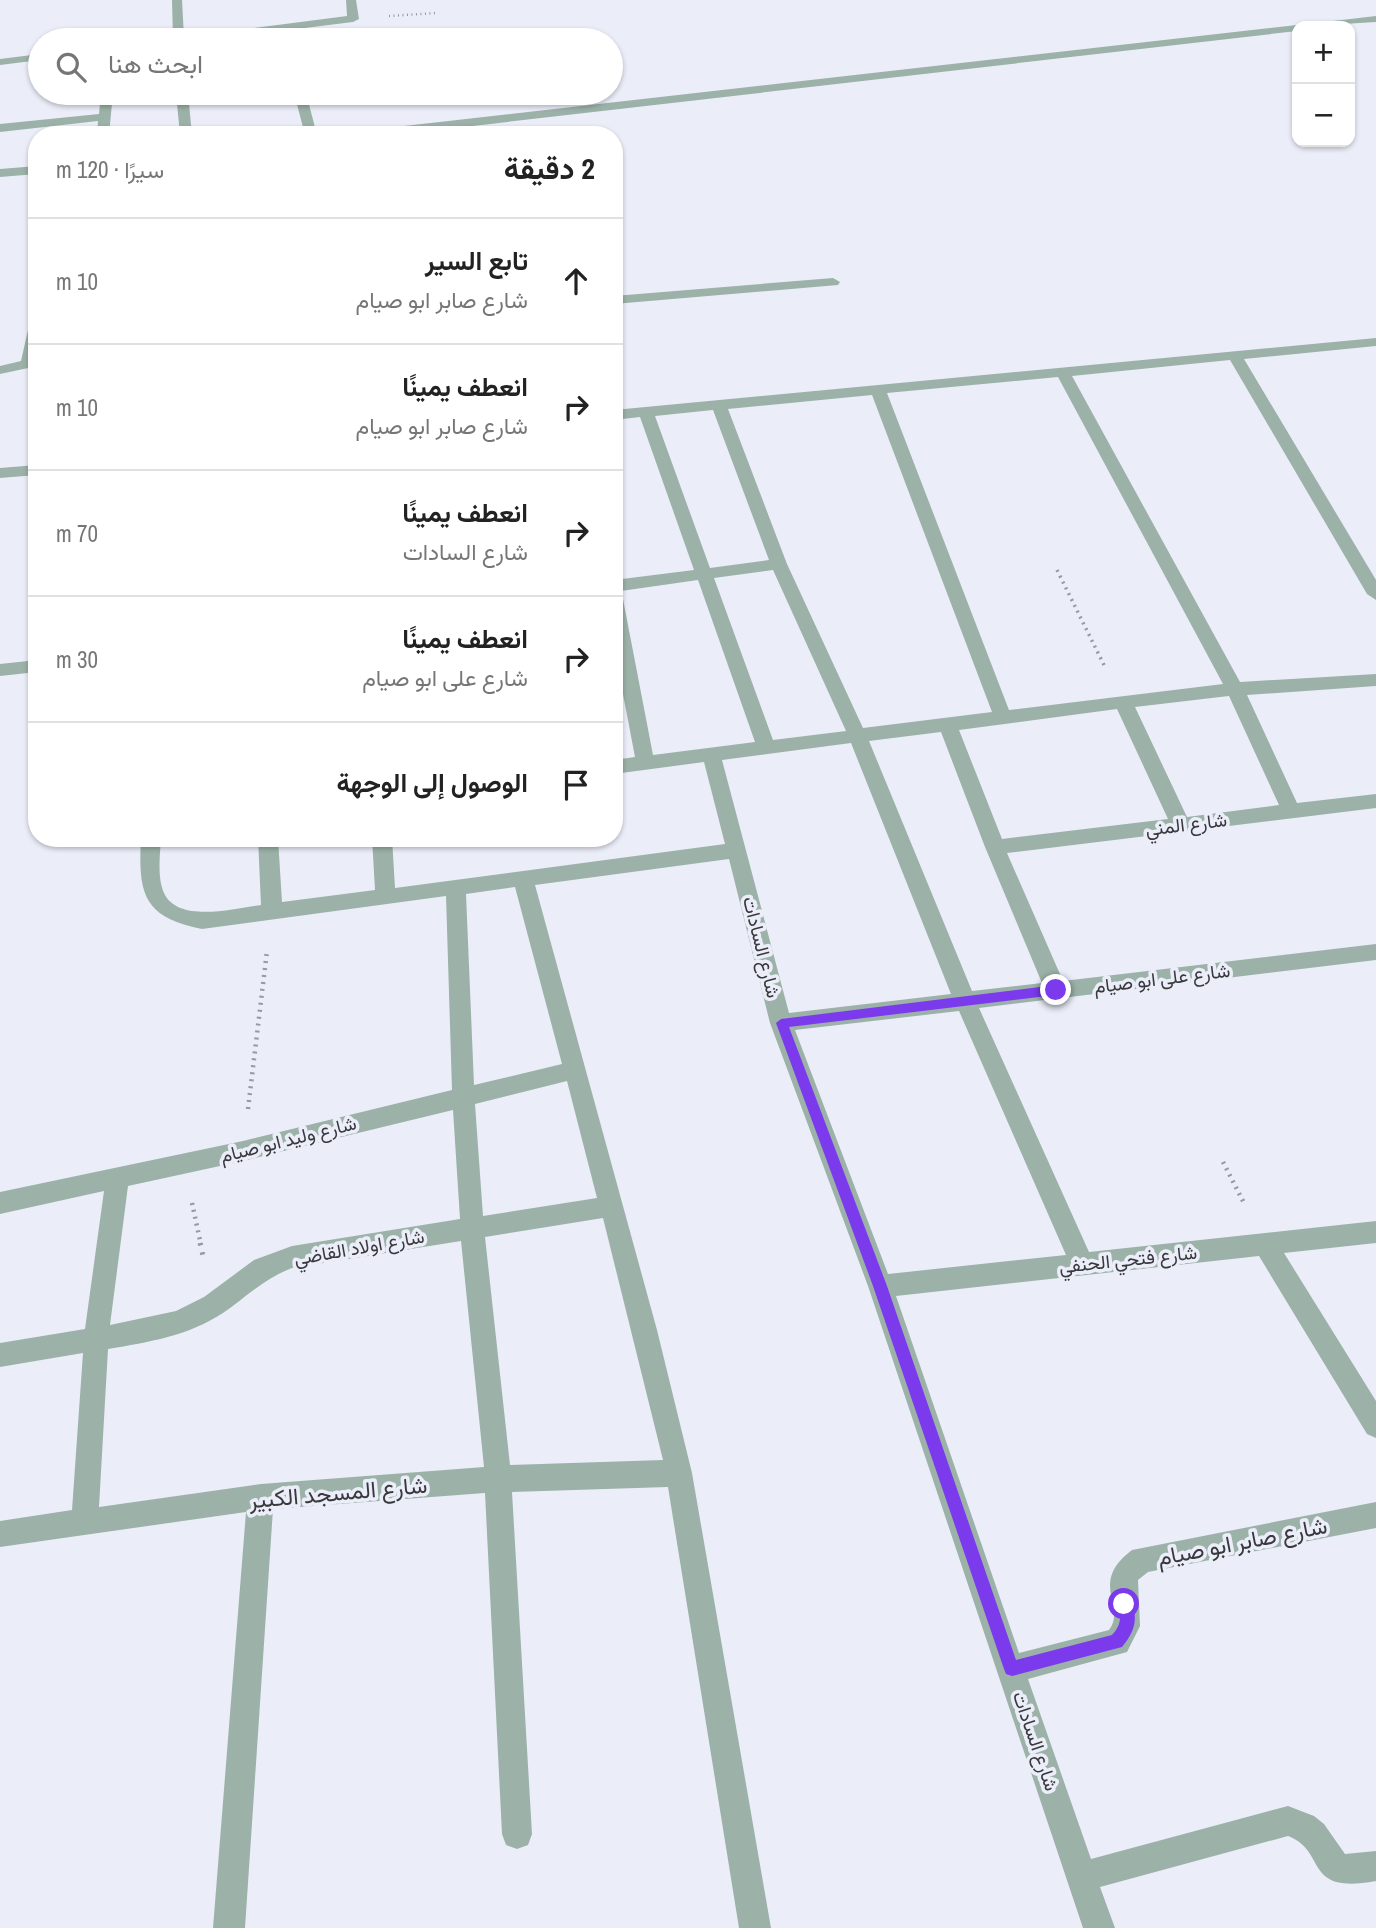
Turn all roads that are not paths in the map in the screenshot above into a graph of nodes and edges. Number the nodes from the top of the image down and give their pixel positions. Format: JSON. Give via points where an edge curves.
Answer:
{"nodes":[{"id":1,"x":177,"y":0,"type":"edge"},
{"id":2,"x":351,"y":0,"type":"edge"},
{"id":3,"x":1376,"y":19,"type":"edge"},
{"id":4,"x":1355,"y":21,"type":"edge"},
{"id":5,"x":180,"y":28,"type":"edge"},
{"id":6,"x":312,"y":28,"type":"edge"},
{"id":7,"x":1292,"y":29,"type":"edge"},
{"id":8,"x":28,"y":58,"type":"edge"},
{"id":9,"x":0,"y":62,"type":"edge"},
{"id":10,"x":106,"y":105,"type":"edge"},
{"id":11,"x":183,"y":105,"type":"edge"},
{"id":12,"x":303,"y":105,"type":"edge"},
{"id":13,"x":623,"y":105,"type":"edge"},
{"id":14,"x":623,"y":105,"type":"edge"},
{"id":15,"x":104,"y":117,"type":"junction"},
{"id":16,"x":104,"y":126,"type":"edge"},
{"id":17,"x":185,"y":126,"type":"edge"},
{"id":18,"x":309,"y":126,"type":"edge"},
{"id":19,"x":439,"y":126,"type":"edge"},
{"id":20,"x":0,"y":128,"type":"edge"},
{"id":21,"x":28,"y":171,"type":"edge"},
{"id":22,"x":0,"y":173,"type":"edge"},
{"id":23,"x":834,"y":282,"type":"dead end"},
{"id":24,"x":623,"y":299,"type":"edge"},
{"id":25,"x":1376,"y":342,"type":"edge"},
{"id":26,"x":1234,"y":355,"type":"junction"},
{"id":27,"x":28,"y":364,"type":"edge"},
{"id":28,"x":0,"y":369,"type":"edge"},
{"id":29,"x":1063,"y":372,"type":"junction"},
{"id":30,"x":878,"y":390,"type":"junction"},
{"id":31,"x":719,"y":405,"type":"junction"},
{"id":32,"x":646,"y":411,"type":"junction"},
{"id":33,"x":623,"y":414,"type":"edge"},
{"id":34,"x":28,"y":471,"type":"edge"},
{"id":35,"x":0,"y":473,"type":"edge"},
{"id":36,"x":779,"y":564,"type":"junction"},
{"id":37,"x":707,"y":574,"type":"junction"},
{"id":38,"x":623,"y":585,"type":"edge"},
{"id":39,"x":1376,"y":594,"type":"edge"},
{"id":40,"x":623,"y":646,"type":"edge"},
{"id":41,"x":28,"y":667,"type":"edge"},
{"id":42,"x":0,"y":670,"type":"edge"},
{"id":43,"x":1376,"y":680,"type":"edge"},
{"id":44,"x":1235,"y":689,"type":"junction"},
{"id":45,"x":1123,"y":702,"type":"junction"},
{"id":46,"x":1003,"y":717,"type":"junction"},
{"id":47,"x":948,"y":724,"type":"junction"},
{"id":48,"x":858,"y":737,"type":"junction"},
{"id":49,"x":767,"y":749,"type":"junction"},
{"id":50,"x":712,"y":755,"type":"junction"},
{"id":51,"x":645,"y":763,"type":"junction"},
{"id":52,"x":623,"y":766,"type":"edge"},
{"id":53,"x":1376,"y":801,"type":"edge"},
{"id":54,"x":1291,"y":811,"type":"junction"},
{"id":55,"x":1181,"y":825,"type":"junction"},
{"id":56,"x":151,"y":847,"type":"edge"},
{"id":57,"x":268,"y":847,"type":"edge"},
{"id":58,"x":382,"y":847,"type":"edge"},
{"id":59,"x":995,"y":847,"type":"junction"},
{"id":60,"x":737,"y":850,"type":"junction"},
{"id":61,"x":523,"y":880,"type":"junction"},
{"id":62,"x":456,"y":887,"type":"junction"},
{"id":63,"x":385,"y":897,"type":"junction"},
{"id":64,"x":272,"y":912,"type":"junction"},
{"id":65,"x":1376,"y":952,"type":"edge"},
{"id":66,"x":1056,"y":990,"type":"junction"},
{"id":67,"x":965,"y":1001,"type":"junction"},
{"id":68,"x":781,"y":1023,"type":"junction"},
{"id":69,"x":575,"y":1070,"type":"junction"},
{"id":70,"x":463,"y":1096,"type":"junction"},
{"id":71,"x":118,"y":1177,"type":"junction"},
{"id":72,"x":0,"y":1203,"type":"edge"},
{"id":73,"x":612,"y":1206,"type":"junction"},
{"id":74,"x":472,"y":1228,"type":"junction"},
{"id":75,"x":1376,"y":1231,"type":"edge"},
{"id":76,"x":1264,"y":1243,"type":"junction"},
{"id":77,"x":1082,"y":1264,"type":"junction"},
{"id":78,"x":880,"y":1286,"type":"junction"},
{"id":79,"x":96,"y":1339,"type":"junction"},
{"id":80,"x":0,"y":1355,"type":"edge"},
{"id":81,"x":1376,"y":1425,"type":"edge"},
{"id":82,"x":679,"y":1473,"type":"junction"},
{"id":83,"x":498,"y":1479,"type":"junction"},
{"id":84,"x":261,"y":1497,"type":"junction"},
{"id":85,"x":1376,"y":1515,"type":"edge"},
{"id":86,"x":85,"y":1521,"type":"junction"},
{"id":87,"x":0,"y":1534,"type":"edge"},
{"id":88,"x":1012,"y":1669,"type":"junction"},
{"id":89,"x":517,"y":1834,"type":"dead end"},
{"id":90,"x":1376,"y":1866,"type":"edge"},
{"id":91,"x":1082,"y":1877,"type":"junction"},
{"id":92,"x":229,"y":1928,"type":"edge"},
{"id":93,"x":755,"y":1928,"type":"edge"},
{"id":94,"x":1099,"y":1928,"type":"edge"}],
"edges":[{"from":1,"to":5,"type":"street"},
{"from":2,"to":6,"type":"street","via":[[353,19]]},
{"from":3,"to":4,"type":"street"},
{"from":7,"to":14,"type":"street"},
{"from":8,"to":9,"type":"street"},
{"from":10,"to":15,"type":"street"},
{"from":11,"to":17,"type":"street"},
{"from":12,"to":18,"type":"street"},
{"from":13,"to":19,"type":"street"},
{"from":15,"to":16,"type":"street"},
{"from":15,"to":20,"type":"street"},
{"from":21,"to":22,"type":"street"},
{"from":23,"to":24,"type":"street"},
{"from":25,"to":26,"type":"street"},
{"from":26,"to":29,"type":"street"},
{"from":26,"to":39,"type":"street"},
{"from":27,"to":28,"type":"street"},
{"from":29,"to":30,"type":"street"},
{"from":29,"to":44,"type":"street"},
{"from":30,"to":31,"type":"street"},
{"from":30,"to":46,"type":"street"},
{"from":31,"to":32,"type":"street"},
{"from":31,"to":36,"type":"street"},
{"from":32,"to":33,"type":"street"},
{"from":32,"to":37,"type":"street"},
{"from":34,"to":35,"type":"street"},
{"from":36,"to":37,"type":"street"},
{"from":36,"to":48,"type":"street"},
{"from":37,"to":38,"type":"street"},
{"from":37,"to":49,"type":"street"},
{"from":40,"to":51,"type":"street"},
{"from":41,"to":42,"type":"street"},
{"from":43,"to":44,"type":"street"},
{"from":44,"to":45,"type":"street"},
{"from":44,"to":54,"type":"street"},
{"from":45,"to":46,"type":"street"},
{"from":45,"to":55,"type":"street"},
{"from":46,"to":47,"type":"street"},
{"from":47,"to":48,"type":"street"},
{"from":47,"to":59,"type":"street"},
{"from":48,"to":49,"type":"street"},
{"from":48,"to":67,"type":"street"},
{"from":49,"to":50,"type":"street"},
{"from":50,"to":51,"type":"street"},
{"from":50,"to":60,"type":"street","name":"شارع السادات"},
{"from":51,"to":52,"type":"street"},
{"from":53,"to":54,"type":"street","name":"شارع المني"},
{"from":54,"to":55,"type":"street","name":"شارع المني"},
{"from":55,"to":59,"type":"street","name":"شارع المني"},
{"from":56,"to":64,"type":"street","via":[[150,886],[166,911],[202,921]]},
{"from":57,"to":64,"type":"street"},
{"from":58,"to":63,"type":"street"},
{"from":59,"to":66,"type":"street"},
{"from":60,"to":61,"type":"street"},
{"from":60,"to":68,"type":"street","name":"شارع السادات"},
{"from":61,"to":62,"type":"street"},
{"from":61,"to":69,"type":"street"},
{"from":62,"to":63,"type":"street"},
{"from":62,"to":70,"type":"street"},
{"from":63,"to":64,"type":"street"},
{"from":65,"to":66,"type":"street","name":"شارع على ابو صيام"},
{"from":66,"to":67,"type":"street","name":"شارع على ابو صيام"},
{"from":67,"to":68,"type":"street","name":"شارع على ابو صيام"},
{"from":67,"to":77,"type":"street"},
{"from":68,"to":78,"type":"street","name":"شارع السادات"},
{"from":69,"to":70,"type":"street","name":"شارع وليد ابو صيام"},
{"from":69,"to":73,"type":"street"},
{"from":70,"to":71,"type":"street","name":"شارع وليد ابو صيام"},
{"from":70,"to":74,"type":"street"},
{"from":71,"to":72,"type":"street","name":"شارع وليد ابو صيام"},
{"from":71,"to":79,"type":"street"},
{"from":73,"to":74,"type":"street","name":"شارع اولاد القاضي"},
{"from":73,"to":82,"type":"street"},
{"from":74,"to":79,"type":"street","name":"شارع اولاد القاضي","via":[[292,1257],[263,1268],[181,1322]]},
{"from":74,"to":83,"type":"street"},
{"from":75,"to":76,"type":"street","name":"شارع فتحي الحنفي"},
{"from":76,"to":77,"type":"street","name":"شارع فتحي الحنفي"},
{"from":76,"to":81,"type":"street"},
{"from":77,"to":78,"type":"street","name":"شارع فتحي الحنفي"},
{"from":78,"to":88,"type":"street","name":"شارع السادات"},
{"from":79,"to":80,"type":"street","name":"شارع اولاد القاضي"},
{"from":79,"to":86,"type":"street"},
{"from":82,"to":83,"type":"street","name":"شارع المسجد الكبير"},
{"from":82,"to":93,"type":"street"},
{"from":83,"to":84,"type":"street","name":"شارع المسجد الكبير"},
{"from":83,"to":89,"type":"street"},
{"from":84,"to":86,"type":"street","name":"شارع المسجد الكبير"},
{"from":84,"to":92,"type":"street"},
{"from":85,"to":88,"type":"street","name":"شارع صابر ابو صيام","via":[[1142,1560],[1126,1572],[1122,1592],[1127,1629],[1117,1642]]},
{"from":86,"to":87,"type":"street","name":"شارع المسجد الكبير"},
{"from":88,"to":91,"type":"street","name":"شارع السادات"},
{"from":90,"to":91,"type":"street","via":[[1353,1872],[1337,1867],[1306,1826],[1289,1822]]},
{"from":91,"to":94,"type":"street","name":"شارع السادات"}]}
